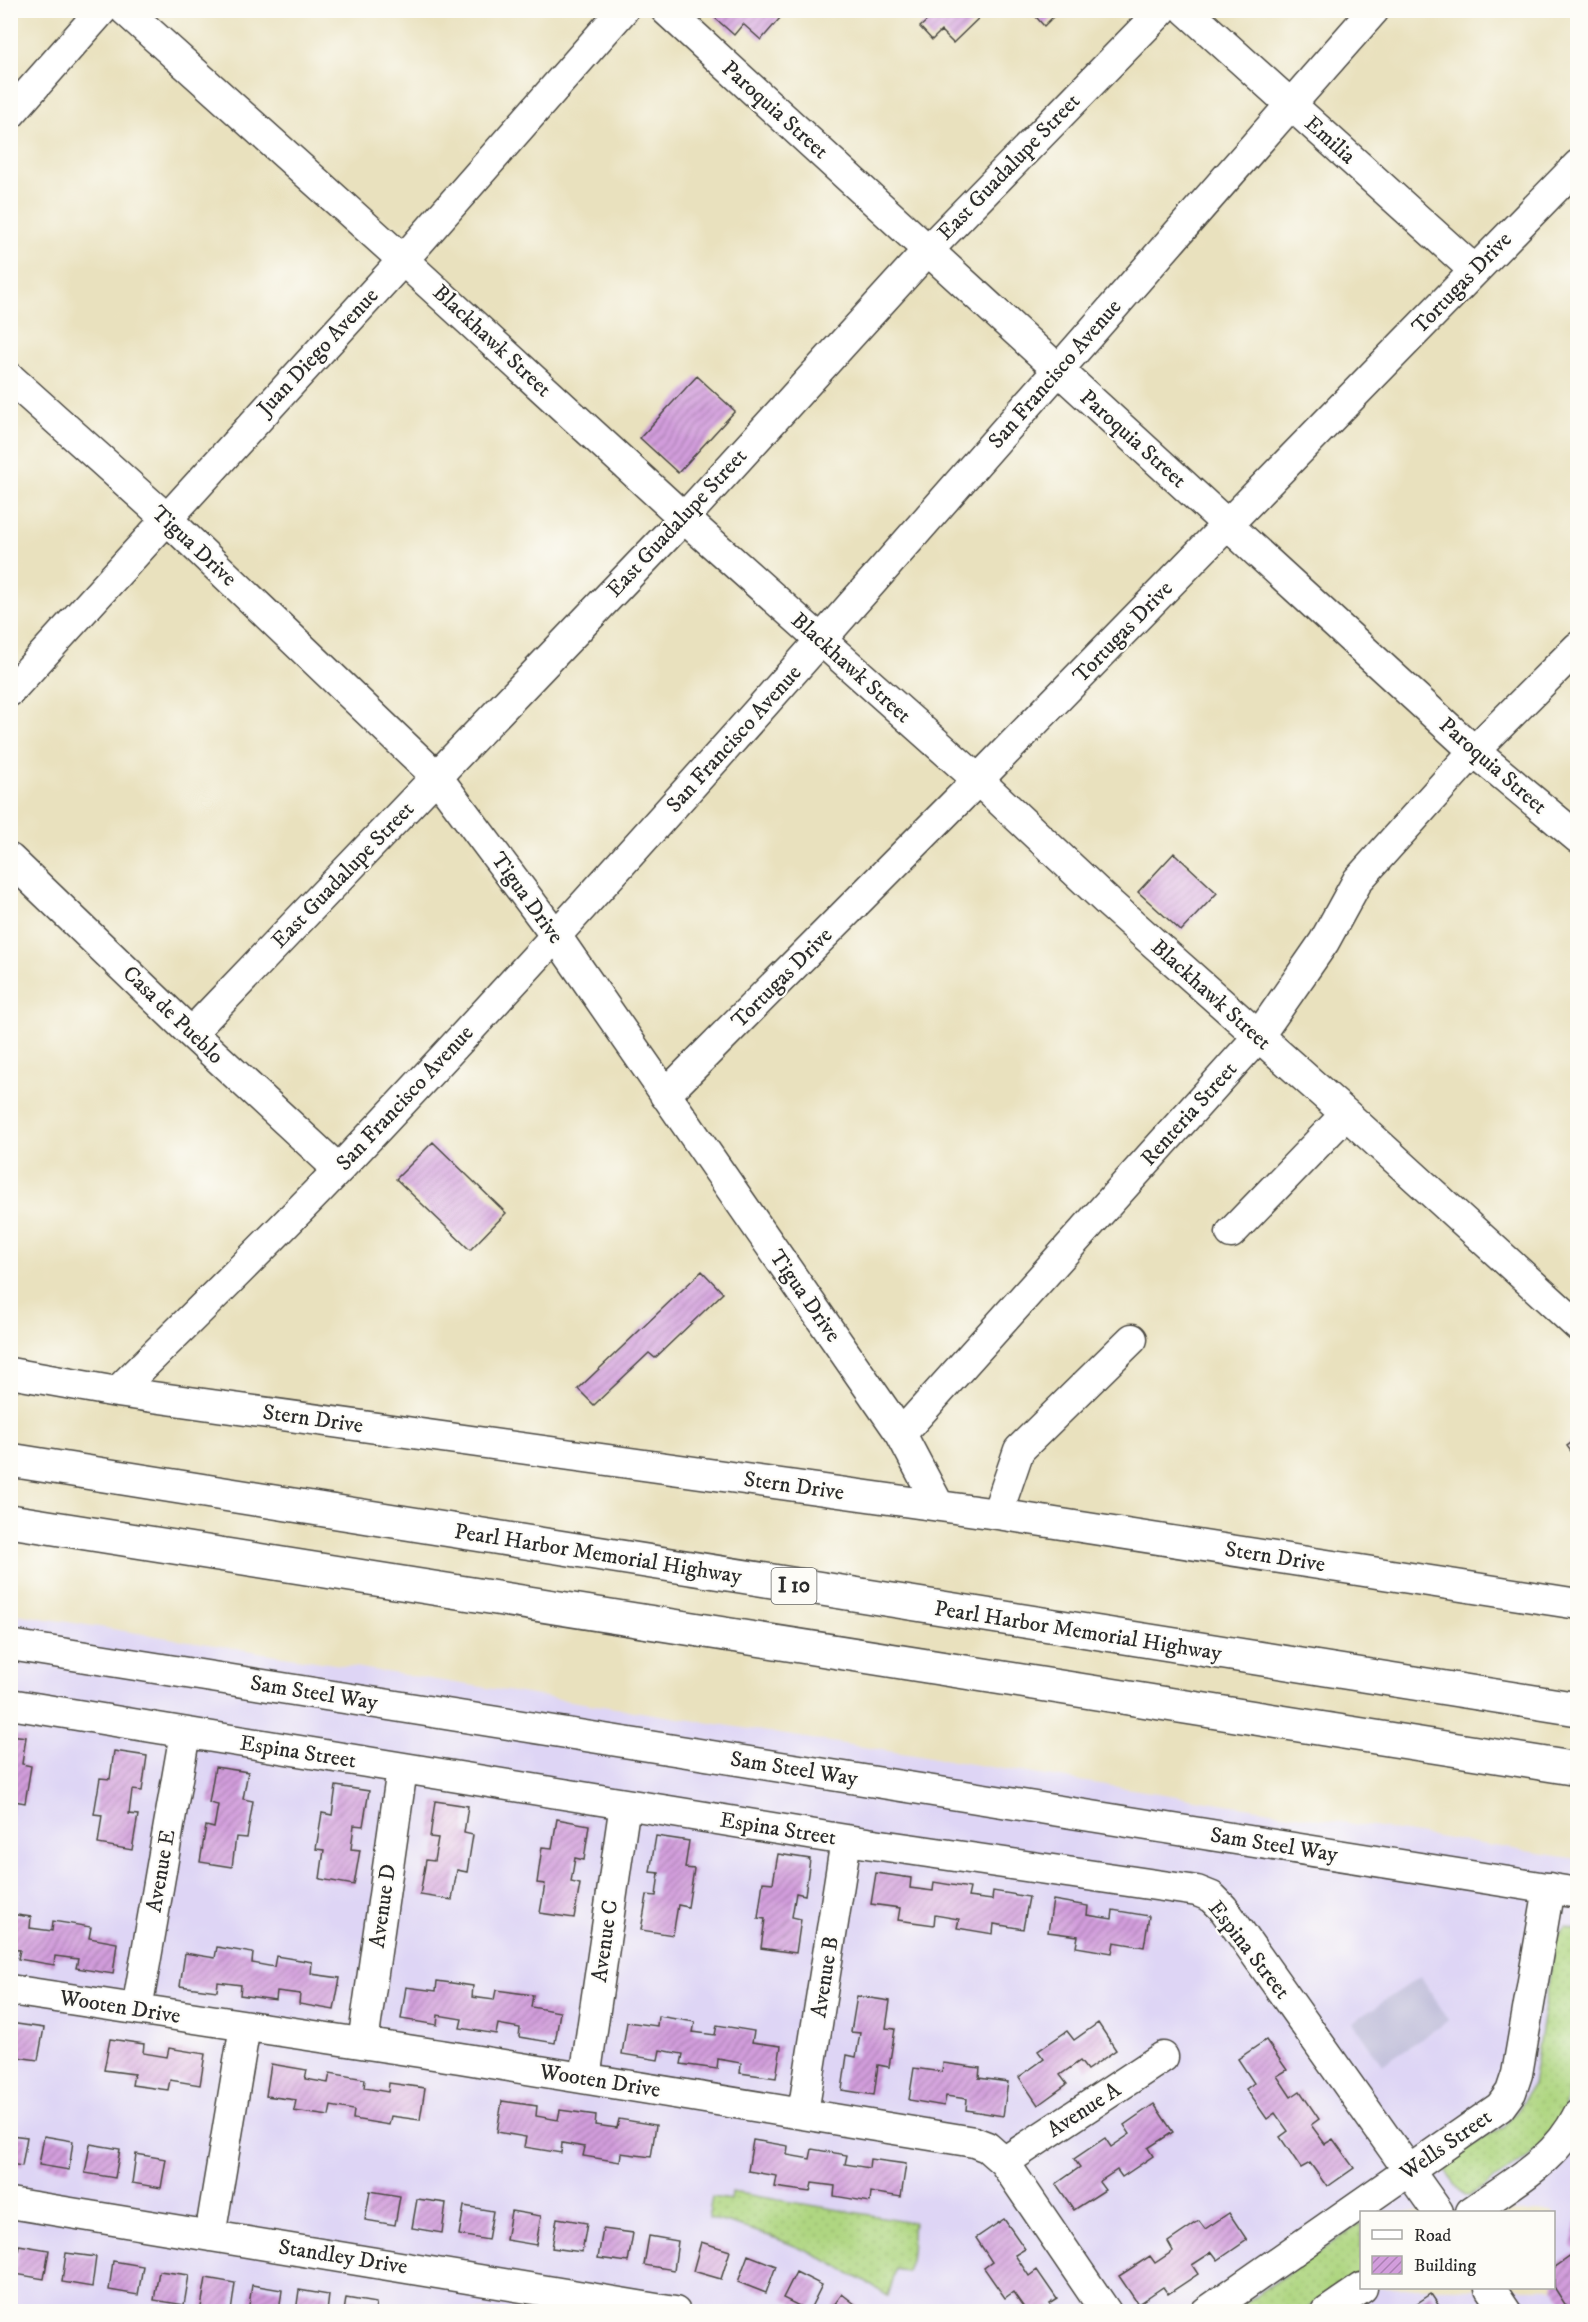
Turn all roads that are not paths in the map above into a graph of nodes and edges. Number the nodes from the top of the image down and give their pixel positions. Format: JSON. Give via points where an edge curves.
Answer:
{"nodes":[{"id":1,"x":102,"y":10,"type":"edge"},
{"id":2,"x":125,"y":10,"type":"edge"},
{"id":3,"x":623,"y":10,"type":"edge"},
{"id":4,"x":666,"y":10,"type":"edge"},
{"id":5,"x":1162,"y":10,"type":"edge"},
{"id":6,"x":1186,"y":10,"type":"edge"},
{"id":7,"x":1374,"y":10,"type":"edge"},
{"id":8,"x":1291,"y":105,"type":"junction"},
{"id":9,"x":10,"y":114,"type":"edge"},
{"id":10,"x":1578,"y":165,"type":"edge"},
{"id":11,"x":928,"y":250,"type":"junction"},
{"id":12,"x":403,"y":260,"type":"junction"},
{"id":13,"x":1474,"y":270,"type":"junction"},
{"id":14,"x":1058,"y":371,"type":"junction"},
{"id":15,"x":10,"y":378,"type":"edge"},
{"id":16,"x":166,"y":518,"type":"junction"},
{"id":17,"x":684,"y":518,"type":"junction"},
{"id":18,"x":1227,"y":525,"type":"junction"},
{"id":19,"x":821,"y":642,"type":"junction"},
{"id":20,"x":1578,"y":647,"type":"edge"},
{"id":21,"x":10,"y":691,"type":"edge"},
{"id":22,"x":1474,"y":751,"type":"junction"},
{"id":23,"x":437,"y":777,"type":"junction"},
{"id":24,"x":978,"y":780,"type":"junction"},
{"id":25,"x":1578,"y":838,"type":"edge"},
{"id":26,"x":10,"y":859,"type":"edge"},
{"id":27,"x":556,"y":936,"type":"junction"},
{"id":28,"x":191,"y":1033,"type":"junction"},
{"id":29,"x":1258,"y":1037,"type":"junction"},
{"id":30,"x":665,"y":1095,"type":"junction"},
{"id":31,"x":1346,"y":1114,"type":"junction"},
{"id":32,"x":339,"y":1169,"type":"junction"},
{"id":33,"x":1231,"y":1233,"type":"dead end"},
{"id":34,"x":1578,"y":1326,"type":"edge"},
{"id":35,"x":1132,"y":1340,"type":"dead end"},
{"id":36,"x":10,"y":1373,"type":"edge"},
{"id":37,"x":117,"y":1392,"type":"junction"},
{"id":38,"x":901,"y":1434,"type":"junction"},
{"id":39,"x":10,"y":1460,"type":"edge"},
{"id":40,"x":939,"y":1506,"type":"junction"},
{"id":41,"x":997,"y":1514,"type":"junction"},
{"id":42,"x":10,"y":1521,"type":"edge"},
{"id":43,"x":1578,"y":1604,"type":"edge"},
{"id":44,"x":10,"y":1645,"type":"edge"},
{"id":45,"x":10,"y":1704,"type":"edge"},
{"id":46,"x":1578,"y":1709,"type":"edge"},
{"id":47,"x":185,"y":1733,"type":"junction"},
{"id":48,"x":1578,"y":1769,"type":"edge"},
{"id":49,"x":402,"y":1770,"type":"junction"},
{"id":50,"x":625,"y":1804,"type":"junction"},
{"id":51,"x":846,"y":1840,"type":"junction"},
{"id":52,"x":1563,"y":1890,"type":"edge"},
{"id":53,"x":10,"y":1990,"type":"edge"},
{"id":54,"x":137,"y":2009,"type":"junction"},
{"id":55,"x":244,"y":2026,"type":"junction"},
{"id":56,"x":363,"y":2043,"type":"junction"},
{"id":57,"x":1163,"y":2058,"type":"dead end"},
{"id":58,"x":585,"y":2078,"type":"junction"},
{"id":59,"x":803,"y":2113,"type":"junction"},
{"id":60,"x":1578,"y":2115,"type":"edge"},
{"id":61,"x":1004,"y":2163,"type":"junction"},
{"id":62,"x":1409,"y":2171,"type":"junction"},
{"id":63,"x":10,"y":2203,"type":"edge"},
{"id":64,"x":1437,"y":2211,"type":"edge"},
{"id":65,"x":1472,"y":2211,"type":"edge"},
{"id":66,"x":210,"y":2236,"type":"junction"},
{"id":67,"x":1361,"y":2289,"type":"edge"},
{"id":68,"x":1491,"y":2289,"type":"edge"},
{"id":69,"x":675,"y":2312,"type":"edge"},
{"id":70,"x":1106,"y":2312,"type":"edge"},
{"id":71,"x":1206,"y":2312,"type":"edge"},
{"id":72,"x":1327,"y":2312,"type":"edge"},
{"id":73,"x":1506,"y":2312,"type":"edge"}],
"edges":[{"from":1,"to":9,"type":"street"},
{"from":2,"to":12,"type":"street","name":"Blackhawk Street"},
{"from":3,"to":12,"type":"street","name":"Juan Diego Avenue"},
{"from":4,"to":11,"type":"street","name":"Paroquia Street"},
{"from":5,"to":11,"type":"street","name":"East Guadalupe Street"},
{"from":6,"to":8,"type":"street","name":"Emilia"},
{"from":7,"to":8,"type":"street","name":"San Francisco Avenue"},
{"from":8,"to":13,"type":"street","name":"Emilia"},
{"from":8,"to":14,"type":"street","name":"San Francisco Avenue"},
{"from":10,"to":13,"type":"street","name":"Tortugas Drive"},
{"from":11,"to":14,"type":"street","name":"Paroquia Street"},
{"from":11,"to":17,"type":"street","name":"East Guadalupe Street"},
{"from":12,"to":16,"type":"street","name":"Juan Diego Avenue"},
{"from":12,"to":17,"type":"street","name":"Blackhawk Street"},
{"from":13,"to":18,"type":"street","name":"Tortugas Drive"},
{"from":14,"to":18,"type":"street","name":"Paroquia Street"},
{"from":14,"to":19,"type":"street","name":"San Francisco Avenue"},
{"from":15,"to":16,"type":"street","name":"Tigua Drive"},
{"from":16,"to":21,"type":"street","name":"Juan Diego Avenue"},
{"from":16,"to":23,"type":"street","name":"Tigua Drive"},
{"from":17,"to":19,"type":"street","name":"Blackhawk Street"},
{"from":17,"to":23,"type":"street","name":"East Guadalupe Street"},
{"from":18,"to":22,"type":"street","name":"Paroquia Street"},
{"from":18,"to":24,"type":"street","name":"Tortugas Drive"},
{"from":19,"to":24,"type":"street","name":"Blackhawk Street"},
{"from":19,"to":27,"type":"street","name":"San Francisco Avenue"},
{"from":20,"to":22,"type":"street","name":"Renteria Street"},
{"from":22,"to":25,"type":"street","name":"Paroquia Street"},
{"from":22,"to":29,"type":"street","name":"Renteria Street","via":[[1358,880],[1324,942]]},
{"from":23,"to":27,"type":"street","name":"Tigua Drive"},
{"from":23,"to":28,"type":"street","name":"East Guadalupe Street"},
{"from":24,"to":29,"type":"street","name":"Blackhawk Street"},
{"from":24,"to":30,"type":"street","name":"Tortugas Drive"},
{"from":26,"to":28,"type":"street","name":"Casa de Pueblo"},
{"from":27,"to":30,"type":"street","name":"Tigua Drive"},
{"from":27,"to":32,"type":"street","name":"San Francisco Avenue"},
{"from":28,"to":32,"type":"street","name":"Casa de Pueblo"},
{"from":29,"to":31,"type":"street","name":"Blackhawk Street"},
{"from":29,"to":38,"type":"street","name":"Renteria Street"},
{"from":30,"to":38,"type":"street","name":"Tigua Drive"},
{"from":31,"to":33,"type":"street"},
{"from":31,"to":34,"type":"street","name":"Blackhawk Street"},
{"from":32,"to":37,"type":"street","name":"San Francisco Avenue"},
{"from":35,"to":41,"type":"street","via":[[1020,1450]]},
{"from":36,"to":37,"type":"street","name":"Stern Drive"},
{"from":37,"to":40,"type":"street","name":"Stern Drive"},
{"from":38,"to":40,"type":"street","name":"Tigua Drive"},
{"from":39,"to":46,"type":"highway","name":"Pearl Harbor Memorial Highway","number":"I 10"},
{"from":40,"to":41,"type":"street","name":"Stern Drive"},
{"from":41,"to":43,"type":"street","name":"Stern Drive"},
{"from":42,"to":48,"type":"highway"},
{"from":44,"to":52,"type":"street","name":"Sam Steel Way"},
{"from":45,"to":47,"type":"street","name":"Espina Street"},
{"from":47,"to":49,"type":"street","name":"Espina Street"},
{"from":47,"to":54,"type":"street","name":"Avenue E"},
{"from":49,"to":50,"type":"street","name":"Espina Street"},
{"from":49,"to":56,"type":"street","name":"Avenue D"},
{"from":50,"to":51,"type":"street","name":"Espina Street"},
{"from":50,"to":58,"type":"street","name":"Avenue C"},
{"from":51,"to":59,"type":"street","name":"Avenue B"},
{"from":51,"to":62,"type":"street","name":"Espina Street","via":[[1197,1891],[1212,1897]]},
{"from":52,"to":62,"type":"street","name":"Wells Street","via":[[1510,2092],[1500,2107]]},
{"from":53,"to":54,"type":"street","name":"Wooten Drive"},
{"from":54,"to":55,"type":"street","name":"Wooten Drive"},
{"from":55,"to":56,"type":"street","name":"Wooten Drive"},
{"from":55,"to":66,"type":"street"},
{"from":56,"to":58,"type":"street","name":"Wooten Drive"},
{"from":57,"to":61,"type":"street","name":"Avenue A"},
{"from":58,"to":59,"type":"street","name":"Wooten Drive"},
{"from":59,"to":61,"type":"street","name":"Wooten Drive","via":[[974,2142],[987,2147]]},
{"from":60,"to":65,"type":"street","via":[[1553,2152]]},
{"from":61,"to":70,"type":"street","name":"Wooten Drive"},
{"from":62,"to":64,"type":"street","name":"Espina Street"},
{"from":62,"to":71,"type":"street","name":"Wells Street"},
{"from":63,"to":66,"type":"street","name":"Standley Drive"},
{"from":66,"to":69,"type":"street","name":"Standley Drive"},
{"from":67,"to":72,"type":"street"},
{"from":68,"to":73,"type":"street"}]}
